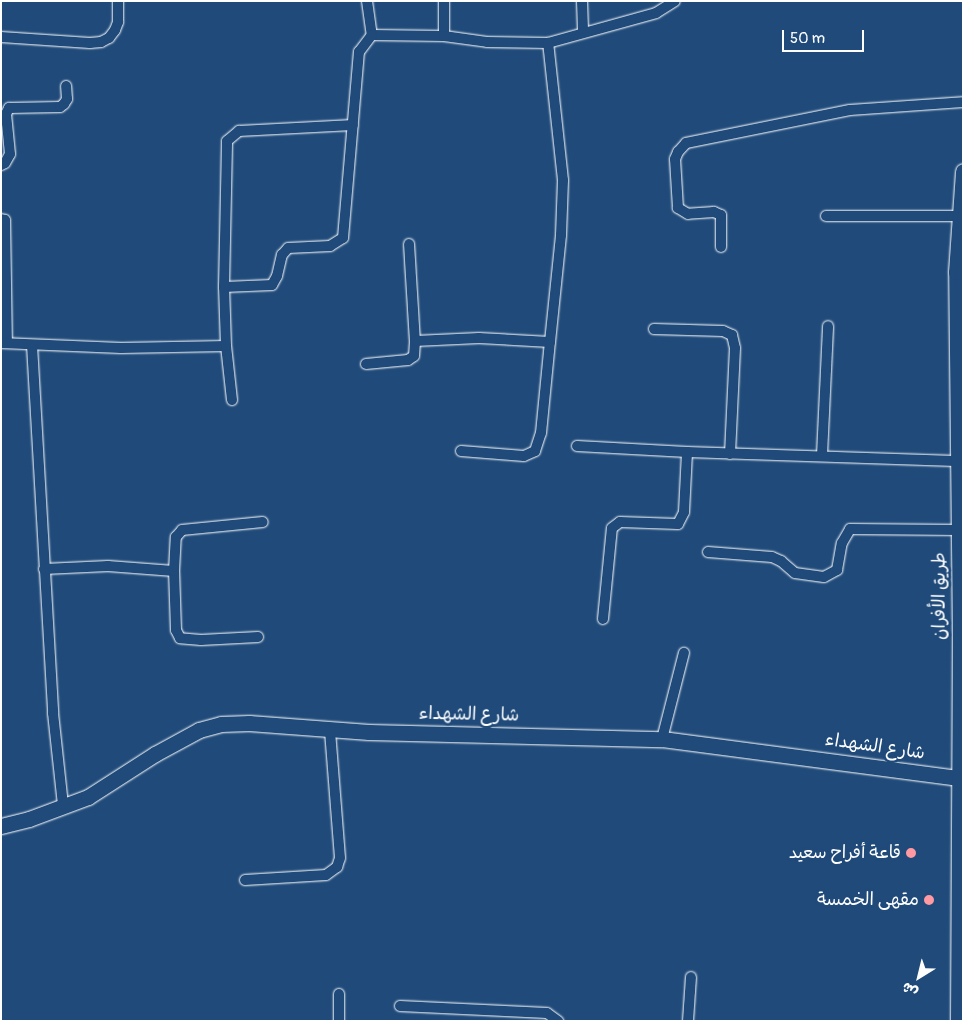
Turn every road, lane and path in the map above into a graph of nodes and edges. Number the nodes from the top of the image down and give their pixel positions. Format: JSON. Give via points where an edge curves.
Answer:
{"nodes":[{"id":1,"x":118,"y":1,"type":"edge"},
{"id":2,"x":367,"y":1,"type":"edge"},
{"id":3,"x":444,"y":1,"type":"edge"},
{"id":4,"x":582,"y":1,"type":"edge"},
{"id":5,"x":675,"y":1,"type":"edge"},
{"id":6,"x":583,"y":32,"type":"junction"},
{"id":7,"x":372,"y":35,"type":"junction"},
{"id":8,"x":444,"y":36,"type":"junction"},
{"id":9,"x":1,"y":37,"type":"edge"},
{"id":10,"x":548,"y":43,"type":"junction"},
{"id":11,"x":66,"y":86,"type":"dead end"},
{"id":12,"x":963,"y":102,"type":"edge"},
{"id":13,"x":353,"y":125,"type":"junction"},
{"id":14,"x":1,"y":165,"type":"edge"},
{"id":15,"x":963,"y":171,"type":"edge"},
{"id":16,"x":826,"y":216,"type":"dead end"},
{"id":17,"x":959,"y":216,"type":"junction"},
{"id":18,"x":1,"y":219,"type":"edge"},
{"id":19,"x":409,"y":244,"type":"dead end"},
{"id":20,"x":721,"y":246,"type":"dead end"},
{"id":21,"x":224,"y":288,"type":"junction"},
{"id":22,"x":828,"y":326,"type":"dead end"},
{"id":23,"x":654,"y":329,"type":"dead end"},
{"id":24,"x":415,"y":341,"type":"junction"},
{"id":25,"x":550,"y":342,"type":"junction"},
{"id":26,"x":4,"y":343,"type":"edge"},
{"id":27,"x":32,"y":344,"type":"junction"},
{"id":28,"x":226,"y":346,"type":"junction"},
{"id":29,"x":366,"y":364,"type":"dead end"},
{"id":30,"x":232,"y":400,"type":"dead end"},
{"id":31,"x":577,"y":446,"type":"dead end"},
{"id":32,"x":461,"y":451,"type":"dead end"},
{"id":33,"x":687,"y":452,"type":"junction"},
{"id":34,"x":730,"y":454,"type":"junction"},
{"id":35,"x":822,"y":455,"type":"junction"},
{"id":36,"x":960,"y":461,"type":"edge"},
{"id":37,"x":263,"y":522,"type":"dead end"},
{"id":38,"x":959,"y":530,"type":"junction"},
{"id":39,"x":708,"y":552,"type":"dead end"},
{"id":40,"x":44,"y":569,"type":"junction"},
{"id":41,"x":174,"y":571,"type":"junction"},
{"id":42,"x":603,"y":619,"type":"dead end"},
{"id":43,"x":258,"y":637,"type":"dead end"},
{"id":44,"x":961,"y":637,"type":"edge"},
{"id":45,"x":684,"y":652,"type":"dead end"},
{"id":46,"x":330,"y":730,"type":"junction"},
{"id":47,"x":662,"y":739,"type":"junction"},
{"id":48,"x":959,"y":778,"type":"junction"},
{"id":49,"x":63,"y":805,"type":"junction"},
{"id":50,"x":1,"y":826,"type":"edge"},
{"id":51,"x":960,"y":850,"type":"edge"},
{"id":52,"x":244,"y":880,"type":"dead end"},
{"id":53,"x":691,"y":977,"type":"dead end"},
{"id":54,"x":339,"y":994,"type":"dead end"},
{"id":55,"x":400,"y":1006,"type":"dead end"},
{"id":56,"x":339,"y":1021,"type":"edge"},
{"id":57,"x":558,"y":1021,"type":"edge"},
{"id":58,"x":688,"y":1021,"type":"edge"},
{"id":59,"x":958,"y":1021,"type":"edge"}],
"edges":[{"from":1,"to":9,"type":"street","via":[[115,30],[100,42]]},
{"from":2,"to":7,"type":"street"},
{"from":3,"to":8,"type":"street"},
{"from":4,"to":6,"type":"street"},
{"from":5,"to":6,"type":"street","via":[[656,13]]},
{"from":6,"to":10,"type":"street"},
{"from":7,"to":8,"type":"street"},
{"from":7,"to":13,"type":"street","via":[[359,52]]},
{"from":8,"to":10,"type":"street","via":[[487,42]]},
{"from":10,"to":25,"type":"street","via":[[562,180],[562,235]]},
{"from":11,"to":14,"type":"street","via":[[66,99],[60,107],[9,108],[6,114],[10,154]]},
{"from":12,"to":20,"type":"street","via":[[850,110],[686,143],[675,159],[678,208],[688,214],[714,212],[721,215]]},
{"from":13,"to":21,"type":"street","via":[[345,232],[341,241],[330,246],[288,248],[282,255],[272,285]]},
{"from":13,"to":21,"type":"street","via":[[239,131],[231,136],[226,152]]},
{"from":15,"to":17,"type":"street","name":"طريق الأفران"},
{"from":16,"to":17,"type":"street"},
{"from":17,"to":36,"type":"street","name":"طريق الأفران","via":[[956,291]]},
{"from":18,"to":26,"type":"street","via":[[5,220]]},
{"from":19,"to":24,"type":"street"},
{"from":21,"to":28,"type":"street"},
{"from":22,"to":35,"type":"street"},
{"from":23,"to":34,"type":"street","via":[[723,331],[732,336],[735,348]]},
{"from":24,"to":25,"type":"street","via":[[479,338]]},
{"from":24,"to":29,"type":"street","via":[[414,356],[408,360]]},
{"from":25,"to":32,"type":"street","via":[[541,432],[535,451],[524,456]]},
{"from":26,"to":27,"type":"street"},
{"from":27,"to":28,"type":"street","via":[[120,348]]},
{"from":27,"to":40,"type":"street"},
{"from":28,"to":30,"type":"street"},
{"from":31,"to":33,"type":"street"},
{"from":33,"to":34,"type":"street"},
{"from":33,"to":42,"type":"street","via":[[684,512],[678,524],[620,522],[612,528]]},
{"from":34,"to":35,"type":"street"},
{"from":35,"to":36,"type":"street"},
{"from":36,"to":38,"type":"street","name":"طريق الأفران"},
{"from":37,"to":41,"type":"street","via":[[182,530],[176,537]]},
{"from":38,"to":39,"type":"street","via":[[850,529],[842,543],[837,570],[824,577],[795,574],[772,557]]},
{"from":38,"to":44,"type":"street","name":"طريق الأفران"},
{"from":40,"to":41,"type":"street","via":[[108,566]]},
{"from":40,"to":49,"type":"street","via":[[53,714]]},
{"from":41,"to":43,"type":"street","via":[[176,630],[180,638]]},
{"from":44,"to":48,"type":"street","name":"طريق الأفران"},
{"from":45,"to":47,"type":"street"},
{"from":46,"to":47,"type":"street","name":"شارع الشهداء"},
{"from":46,"to":49,"type":"street","name":"شارع الشهداء","via":[[249,723],[221,724],[199,730],[88,797]]},
{"from":46,"to":52,"type":"street","via":[[340,858],[337,867],[326,875]]},
{"from":47,"to":48,"type":"street","name":"شارع الشهداء"},
{"from":48,"to":51,"type":"street","name":"طريق الأفران"},
{"from":49,"to":50,"type":"street","name":"شارع الشهداء"},
{"from":51,"to":59,"type":"street","name":"طريق الأفران"},
{"from":53,"to":58,"type":"street"},
{"from":54,"to":56,"type":"street"},
{"from":55,"to":57,"type":"street","via":[[547,1013]]}]}
